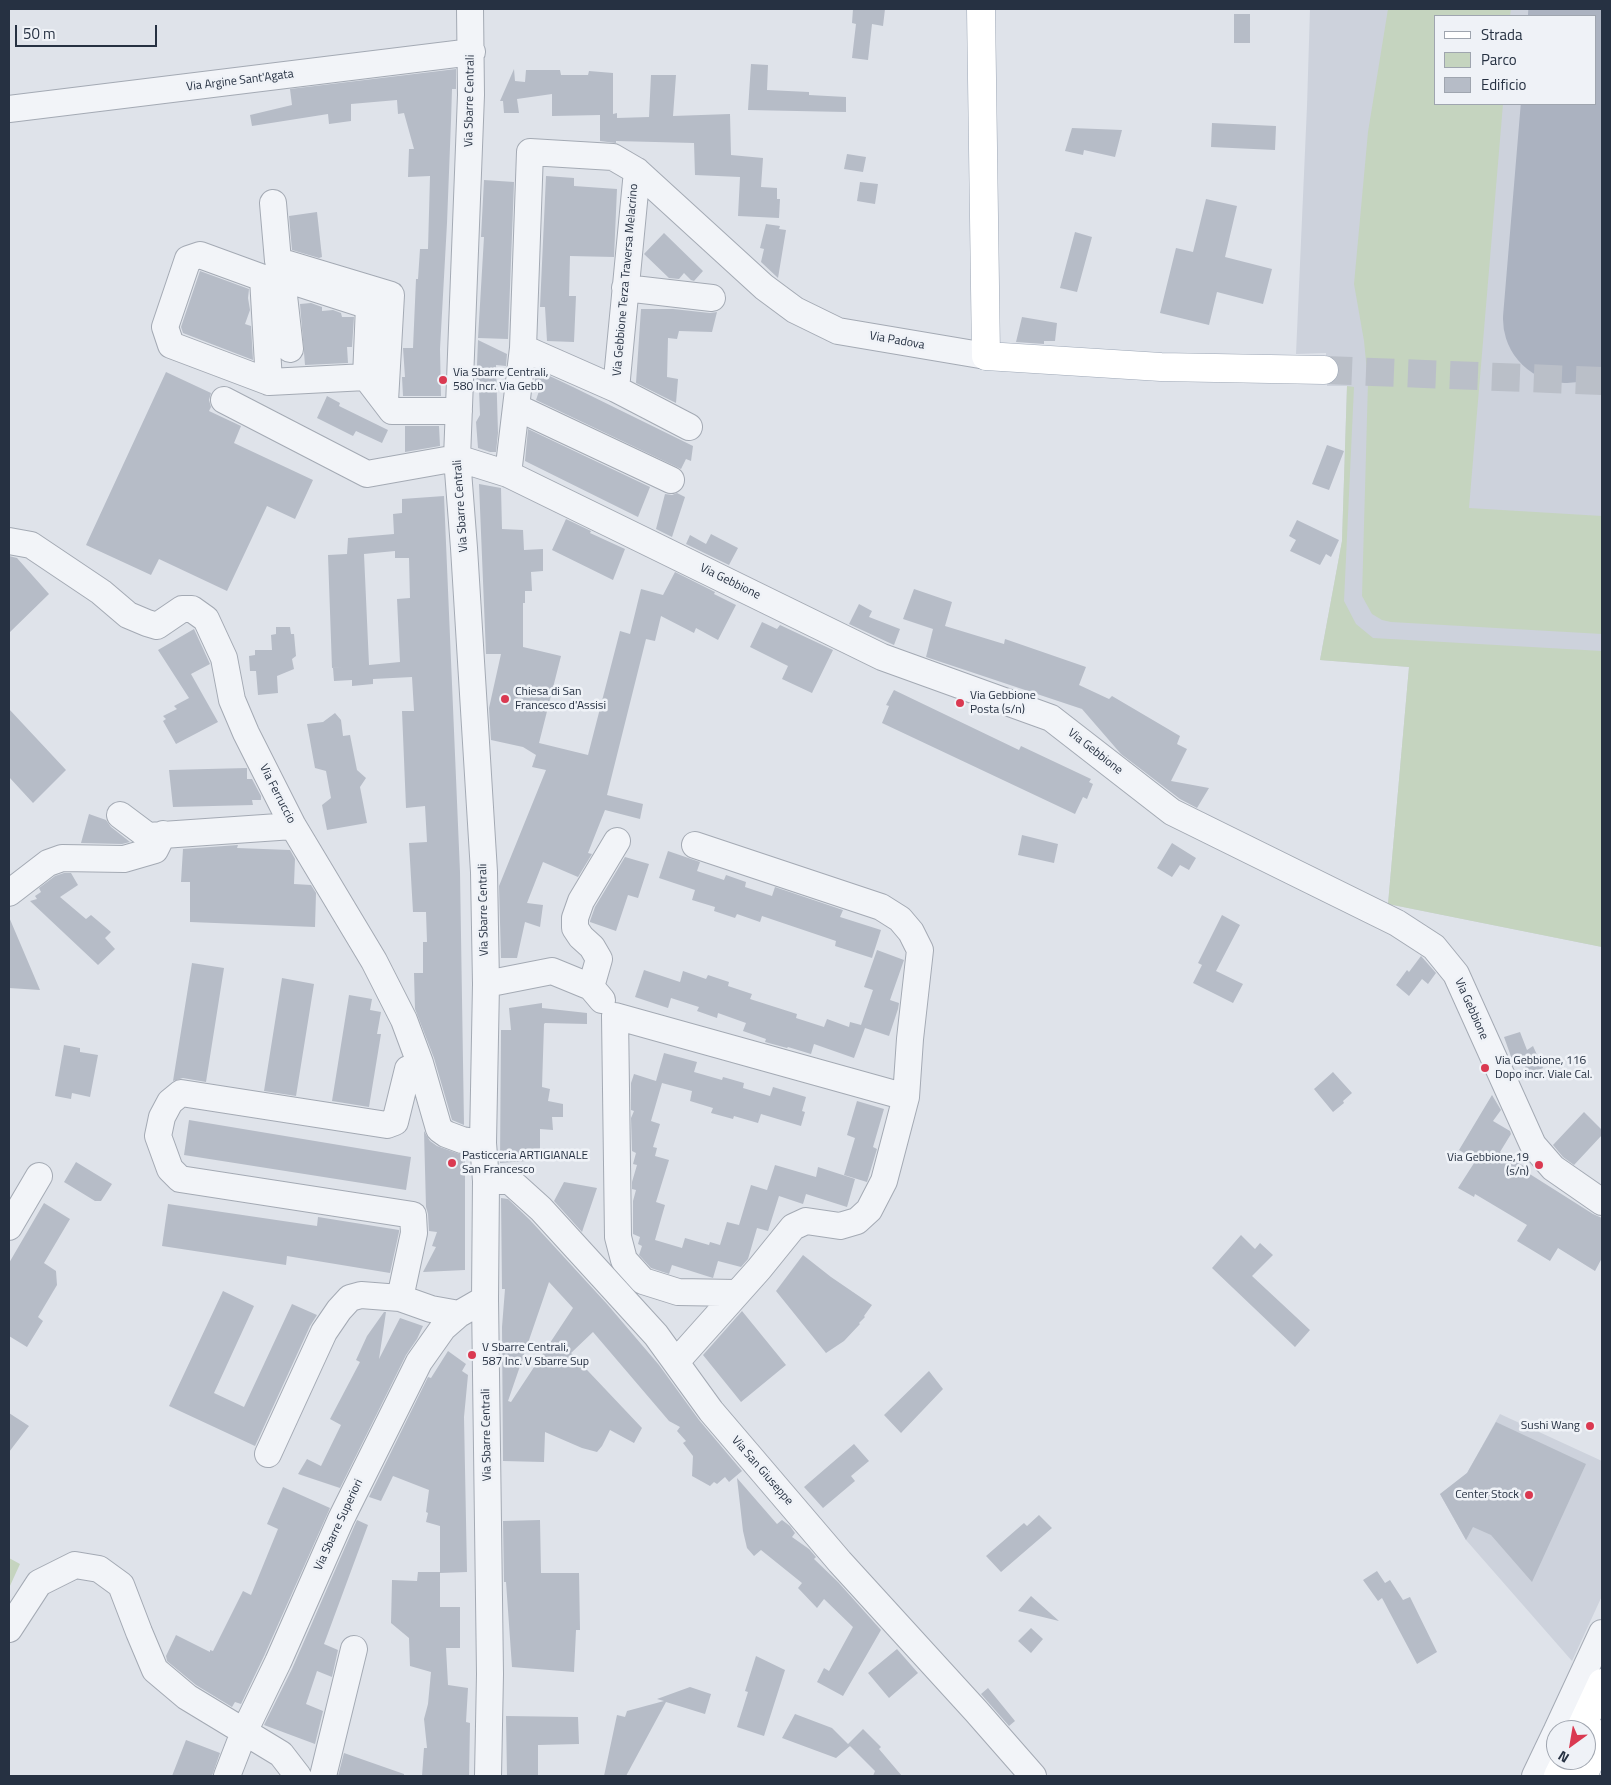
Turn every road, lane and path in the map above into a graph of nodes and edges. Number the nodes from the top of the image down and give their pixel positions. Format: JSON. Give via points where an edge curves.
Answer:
{"nodes":[{"id":1,"x":470,"y":9,"type":"edge"},
{"id":2,"x":982,"y":12,"type":"edge"},
{"id":3,"x":472,"y":49,"type":"junction"},
{"id":4,"x":9,"y":109,"type":"edge"},
{"id":5,"x":637,"y":171,"type":"junction"},
{"id":6,"x":273,"y":203,"type":"dead end"},
{"id":7,"x":626,"y":288,"type":"junction"},
{"id":8,"x":712,"y":298,"type":"dead end"},
{"id":9,"x":523,"y":348,"type":"junction"},
{"id":10,"x":290,"y":349,"type":"dead end"},
{"id":11,"x":986,"y":356,"type":"junction"},
{"id":12,"x":1324,"y":370,"type":"tunnel mouth"},
{"id":13,"x":366,"y":377,"type":"junction"},
{"id":14,"x":269,"y":382,"type":"junction"},
{"id":15,"x":616,"y":389,"type":"junction"},
{"id":16,"x":224,"y":400,"type":"dead end"},
{"id":17,"x":385,"y":401,"type":"junction"},
{"id":18,"x":516,"y":407,"type":"junction"},
{"id":19,"x":459,"y":411,"type":"junction"},
{"id":20,"x":689,"y":427,"type":"dead end"},
{"id":21,"x":457,"y":458,"type":"junction"},
{"id":22,"x":508,"y":474,"type":"junction"},
{"id":23,"x":671,"y":480,"type":"dead end"},
{"id":24,"x":9,"y":541,"type":"edge"},
{"id":25,"x":120,"y":815,"type":"dead end"},
{"id":26,"x":293,"y":826,"type":"junction"},
{"id":27,"x":163,"y":834,"type":"junction"},
{"id":28,"x":618,"y":841,"type":"dead end"},
{"id":29,"x":695,"y":845,"type":"dead end"},
{"id":30,"x":9,"y":893,"type":"edge"},
{"id":31,"x":486,"y":984,"type":"junction"},
{"id":32,"x":592,"y":987,"type":"junction"},
{"id":33,"x":615,"y":1016,"type":"junction"},
{"id":34,"x":408,"y":1069,"type":"dead end"},
{"id":35,"x":906,"y":1098,"type":"junction"},
{"id":36,"x":483,"y":1143,"type":"junction"},
{"id":37,"x":39,"y":1176,"type":"dead end"},
{"id":38,"x":486,"y":1181,"type":"junction"},
{"id":39,"x":1602,"y":1202,"type":"edge"},
{"id":40,"x":9,"y":1227,"type":"edge"},
{"id":41,"x":736,"y":1293,"type":"junction"},
{"id":42,"x":400,"y":1298,"type":"junction"},
{"id":43,"x":485,"y":1299,"type":"junction"},
{"id":44,"x":458,"y":1314,"type":"junction"},
{"id":45,"x":676,"y":1362,"type":"junction"},
{"id":46,"x":268,"y":1454,"type":"dead end"},
{"id":47,"x":9,"y":1629,"type":"edge"},
{"id":48,"x":1602,"y":1633,"type":"edge"},
{"id":49,"x":354,"y":1649,"type":"dead end"},
{"id":50,"x":1602,"y":1683,"type":"edge"},
{"id":51,"x":1561,"y":1720,"type":"edge"},
{"id":52,"x":1585,"y":1720,"type":"edge"},
{"id":53,"x":244,"y":1732,"type":"junction"},
{"id":54,"x":1602,"y":1734,"type":"edge"},
{"id":55,"x":1546,"y":1752,"type":"edge"},
{"id":56,"x":227,"y":1776,"type":"edge"},
{"id":57,"x":298,"y":1776,"type":"edge"},
{"id":58,"x":323,"y":1776,"type":"edge"},
{"id":59,"x":488,"y":1776,"type":"edge"},
{"id":60,"x":1033,"y":1776,"type":"edge"},
{"id":61,"x":1535,"y":1776,"type":"edge"},
{"id":62,"x":1583,"y":1776,"type":"edge"}],
"edges":[{"from":1,"to":3,"type":"street","name":"Via Sbarre Centrali"},
{"from":2,"to":11,"type":"main road"},
{"from":3,"to":4,"type":"street","name":"Via Argine Sant'Agata"},
{"from":3,"to":19,"type":"street","name":"Via Sbarre Centrali"},
{"from":5,"to":7,"type":"street","name":"Via Gebbione Terza Traversa Melacrino"},
{"from":5,"to":9,"type":"street","name":"Via Padova","via":[[613,157],[530,152]]},
{"from":5,"to":11,"type":"street","name":"Via Padova","via":[[764,287],[795,310],[838,331]]},
{"from":6,"to":17,"type":"street","via":[[278,261],[392,295]]},
{"from":7,"to":8,"type":"street"},
{"from":7,"to":15,"type":"street","name":"Via Gebbione Terza Traversa Melacrino"},
{"from":9,"to":15,"type":"street"},
{"from":9,"to":18,"type":"street"},
{"from":10,"to":13,"type":"street","via":[[282,278],[369,306]]},
{"from":11,"to":12,"type":"main road","name":"Via Padova","via":[[1161,367]]},
{"from":13,"to":14,"type":"street"},
{"from":13,"to":17,"type":"street"},
{"from":14,"to":14,"type":"street","via":[[262,278],[200,255],[188,259],[165,327],[171,345]]},
{"from":15,"to":20,"type":"street"},
{"from":16,"to":21,"type":"street","via":[[367,474]]},
{"from":17,"to":19,"type":"street","via":[[392,411]]},
{"from":18,"to":22,"type":"street"},
{"from":18,"to":23,"type":"street"},
{"from":19,"to":21,"type":"street","name":"Via Sbarre Centrali"},
{"from":21,"to":22,"type":"street","name":"Via Gebbione"},
{"from":21,"to":31,"type":"street","name":"Via Sbarre Centrali","via":[[484,872]]},
{"from":22,"to":39,"type":"street","name":"Via Gebbione","via":[[882,657],[1051,718],[1172,812],[1397,922],[1434,947],[1456,974],[1532,1145],[1553,1168]]},
{"from":24,"to":26,"type":"street","name":"Via Ferruccio","via":[[30,545],[46,554],[128,615],[147,623],[157,626],[182,609],[192,609],[206,619],[224,658],[232,700]]},
{"from":25,"to":27,"type":"street","via":[[148,836]]},
{"from":26,"to":27,"type":"street"},
{"from":26,"to":36,"type":"street","name":"Via Ferruccio","via":[[374,961],[404,1020],[439,1129],[462,1140]]},
{"from":27,"to":30,"type":"street","via":[[155,850],[124,859],[62,858],[48,863]]},
{"from":28,"to":32,"type":"street","via":[[581,901],[575,918],[575,928],[599,958]]},
{"from":29,"to":35,"type":"street","via":[[881,906],[906,925],[920,950]]},
{"from":31,"to":32,"type":"street","via":[[552,971]]},
{"from":31,"to":36,"type":"street","name":"Via Sbarre Centrali"},
{"from":32,"to":33,"type":"street"},
{"from":33,"to":35,"type":"street"},
{"from":33,"to":41,"type":"street","via":[[618,1237],[624,1260],[643,1280],[678,1292]]},
{"from":34,"to":42,"type":"street","via":[[396,1122],[387,1125],[181,1094],[170,1102],[162,1117],[158,1136],[170,1169],[180,1179],[413,1215],[414,1233]]},
{"from":35,"to":41,"type":"street","via":[[884,1181],[869,1210],[857,1221],[840,1226],[806,1221],[793,1227]]},
{"from":36,"to":38,"type":"street","name":"Via Sbarre Centrali"},
{"from":37,"to":40,"type":"street"},
{"from":38,"to":43,"type":"street","name":"Via Sbarre Centrali"},
{"from":38,"to":45,"type":"street","name":"Via San Giuseppe","via":[[510,1181],[540,1208],[656,1335]]},
{"from":41,"to":45,"type":"street"},
{"from":42,"to":44,"type":"street","via":[[430,1309]]},
{"from":42,"to":46,"type":"street","via":[[361,1295],[350,1298],[339,1310],[324,1332]]},
{"from":43,"to":44,"type":"street","name":"Via Sbarre Superiori"},
{"from":43,"to":59,"type":"street","name":"Via Sbarre Centrali","via":[[490,1674]]},
{"from":44,"to":53,"type":"street","name":"Via Sbarre Superiori","via":[[443,1328],[419,1362],[341,1519]]},
{"from":45,"to":60,"type":"street","name":"Via San Giuseppe","via":[[711,1411],[840,1562]]},
{"from":47,"to":53,"type":"street","via":[[39,1583],[75,1564],[99,1569],[121,1585],[155,1670],[187,1697]]},
{"from":48,"to":51,"type":"street"},
{"from":49,"to":58,"type":"street"},
{"from":50,"to":52,"type":"main road"},
{"from":53,"to":56,"type":"street","name":"Via Sbarre Superiori"},
{"from":53,"to":57,"type":"street","via":[[281,1754]]},
{"from":54,"to":62,"type":"main road"},
{"from":55,"to":61,"type":"street"}]}
